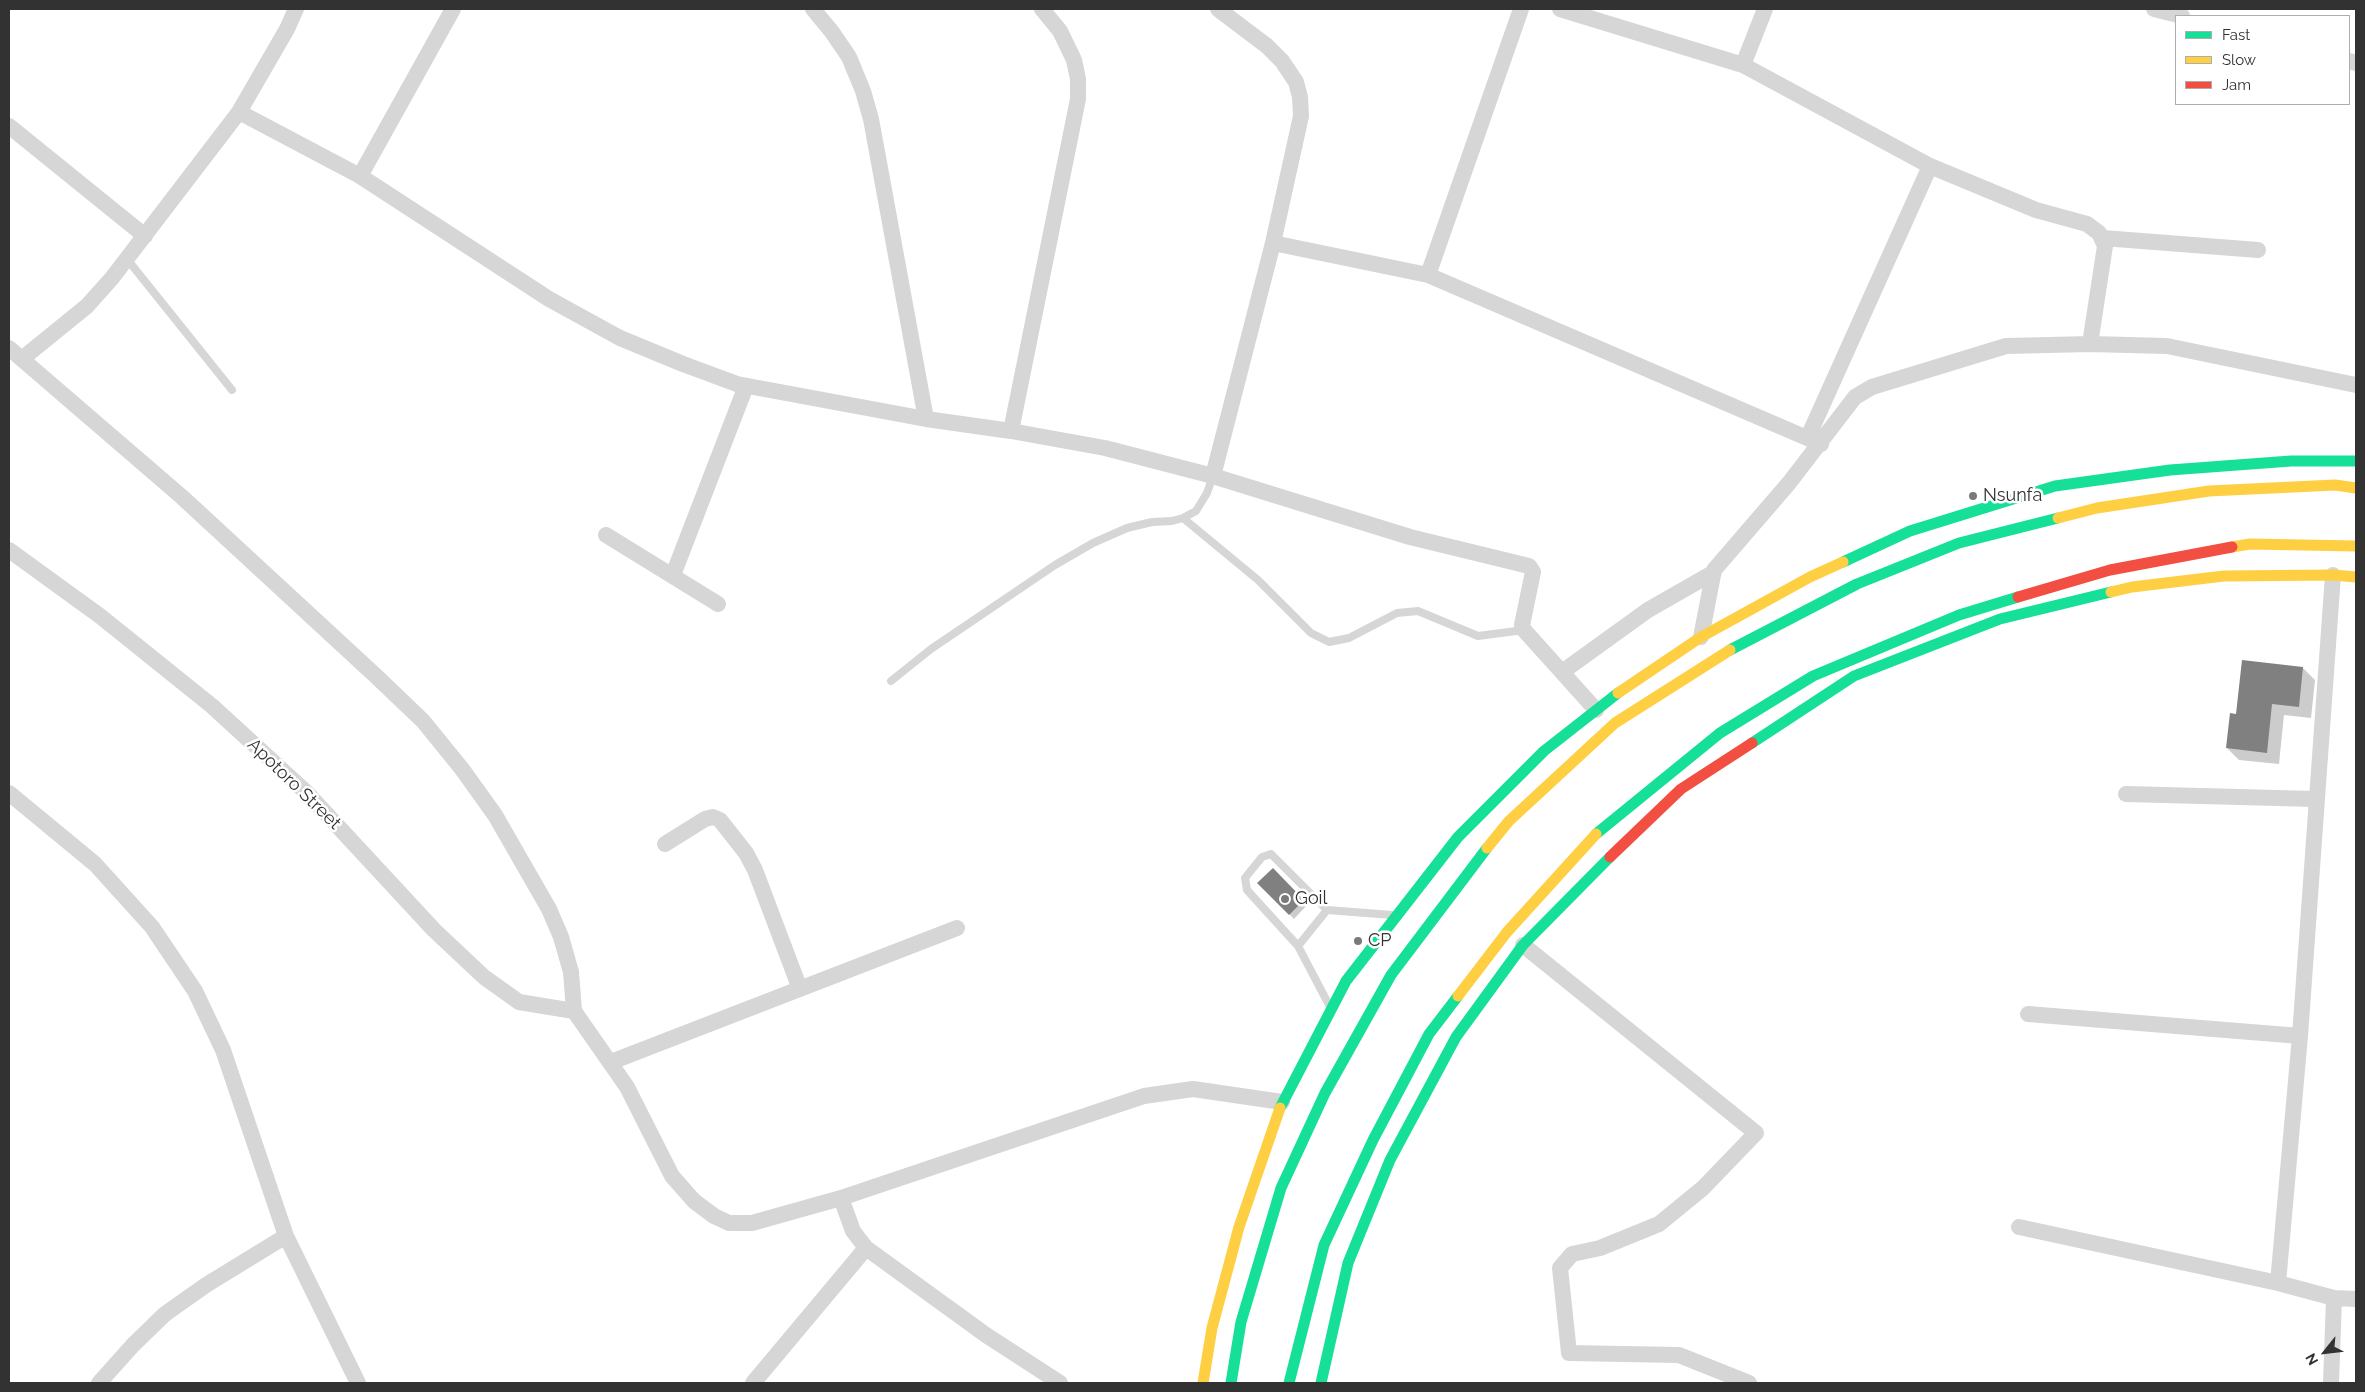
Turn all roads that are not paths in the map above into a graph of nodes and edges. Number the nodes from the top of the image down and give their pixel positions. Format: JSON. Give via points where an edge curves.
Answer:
{"nodes":[{"id":1,"x":296,"y":9,"type":"edge"},
{"id":2,"x":452,"y":9,"type":"edge"},
{"id":3,"x":813,"y":9,"type":"edge"},
{"id":4,"x":1042,"y":9,"type":"edge"},
{"id":5,"x":1218,"y":9,"type":"edge"},
{"id":6,"x":1521,"y":9,"type":"edge"},
{"id":7,"x":1560,"y":9,"type":"edge"},
{"id":8,"x":1765,"y":9,"type":"edge"},
{"id":9,"x":2154,"y":9,"type":"edge"},
{"id":10,"x":2178,"y":15,"type":"edge"},
{"id":11,"x":1743,"y":65,"type":"junction"},
{"id":12,"x":239,"y":112,"type":"junction"},
{"id":13,"x":9,"y":126,"type":"edge"},
{"id":14,"x":1930,"y":166,"type":"junction"},
{"id":15,"x":360,"y":176,"type":"junction"},
{"id":16,"x":145,"y":236,"type":"junction"},
{"id":17,"x":2103,"y":238,"type":"junction"},
{"id":18,"x":1273,"y":243,"type":"junction"},
{"id":19,"x":2258,"y":250,"type":"dead end"},
{"id":20,"x":127,"y":259,"type":"junction"},
{"id":21,"x":1428,"y":275,"type":"junction"},
{"id":22,"x":2090,"y":344,"type":"junction"},
{"id":23,"x":9,"y":348,"type":"edge"},
{"id":24,"x":23,"y":358,"type":"junction"},
{"id":25,"x":2356,"y":385,"type":"edge"},
{"id":26,"x":746,"y":386,"type":"junction"},
{"id":27,"x":232,"y":390,"type":"dead end"},
{"id":28,"x":926,"y":419,"type":"junction"},
{"id":29,"x":1011,"y":431,"type":"junction"},
{"id":30,"x":1814,"y":441,"type":"junction"},
{"id":31,"x":2356,"y":461,"type":"edge"},
{"id":32,"x":1213,"y":476,"type":"junction"},
{"id":33,"x":2356,"y":488,"type":"edge"},
{"id":34,"x":1184,"y":518,"type":"junction"},
{"id":35,"x":606,"y":535,"type":"dead end"},
{"id":36,"x":2356,"y":546,"type":"edge"},
{"id":37,"x":9,"y":550,"type":"edge"},
{"id":38,"x":1711,"y":574,"type":"junction"},
{"id":39,"x":2333,"y":574,"type":"junction"},
{"id":40,"x":673,"y":575,"type":"junction"},
{"id":41,"x":2356,"y":577,"type":"edge"},
{"id":42,"x":718,"y":604,"type":"dead end"},
{"id":43,"x":1524,"y":630,"type":"junction"},
{"id":44,"x":1702,"y":637,"type":"junction"},
{"id":45,"x":1562,"y":672,"type":"junction"},
{"id":46,"x":891,"y":681,"type":"dead end"},
{"id":47,"x":1596,"y":710,"type":"junction"},
{"id":48,"x":9,"y":793,"type":"edge"},
{"id":49,"x":2126,"y":794,"type":"dead end"},
{"id":50,"x":2315,"y":799,"type":"junction"},
{"id":51,"x":665,"y":844,"type":"dead end"},
{"id":52,"x":1327,"y":910,"type":"junction"},
{"id":53,"x":1397,"y":916,"type":"junction"},
{"id":54,"x":957,"y":928,"type":"dead end"},
{"id":55,"x":1523,"y":945,"type":"junction"},
{"id":56,"x":1298,"y":946,"type":"junction"},
{"id":57,"x":800,"y":989,"type":"junction"},
{"id":58,"x":1331,"y":1009,"type":"junction"},
{"id":59,"x":574,"y":1010,"type":"junction"},
{"id":60,"x":2028,"y":1014,"type":"dead end"},
{"id":61,"x":2300,"y":1036,"type":"junction"},
{"id":62,"x":611,"y":1062,"type":"junction"},
{"id":63,"x":1282,"y":1102,"type":"junction"},
{"id":64,"x":841,"y":1198,"type":"junction"},
{"id":65,"x":2018,"y":1227,"type":"dead end"},
{"id":66,"x":286,"y":1236,"type":"junction"},
{"id":67,"x":866,"y":1248,"type":"junction"},
{"id":68,"x":2278,"y":1283,"type":"junction"},
{"id":69,"x":2334,"y":1298,"type":"junction"},
{"id":70,"x":2356,"y":1299,"type":"edge"},
{"id":71,"x":99,"y":1383,"type":"edge"},
{"id":72,"x":358,"y":1383,"type":"edge"},
{"id":73,"x":753,"y":1383,"type":"edge"},
{"id":74,"x":1060,"y":1383,"type":"edge"},
{"id":75,"x":1203,"y":1383,"type":"edge"},
{"id":76,"x":1231,"y":1383,"type":"edge"},
{"id":77,"x":1289,"y":1383,"type":"edge"},
{"id":78,"x":1321,"y":1383,"type":"edge"},
{"id":79,"x":1749,"y":1383,"type":"edge"},
{"id":80,"x":2331,"y":1383,"type":"edge"}],
"edges":[{"from":1,"to":12,"type":"street"},
{"from":2,"to":15,"type":"street"},
{"from":3,"to":28,"type":"street","via":[[849,57],[871,119]]},
{"from":4,"to":29,"type":"street","via":[[1060,32],[1074,60],[1078,99]]},
{"from":5,"to":18,"type":"street","via":[[1282,61],[1296,82],[1300,97],[1301,116]]},
{"from":6,"to":21,"type":"street"},
{"from":7,"to":11,"type":"street"},
{"from":8,"to":11,"type":"street"},
{"from":9,"to":10,"type":"street"},
{"from":11,"to":14,"type":"street"},
{"from":12,"to":15,"type":"street"},
{"from":12,"to":16,"type":"street"},
{"from":13,"to":16,"type":"street"},
{"from":14,"to":17,"type":"street","via":[[2036,210],[2087,224]]},
{"from":14,"to":30,"type":"street"},
{"from":15,"to":26,"type":"street","via":[[549,299],[620,338]]},
{"from":16,"to":20,"type":"street"},
{"from":17,"to":19,"type":"street"},
{"from":17,"to":22,"type":"street","via":[[2105,251]]},
{"from":18,"to":21,"type":"street"},
{"from":18,"to":32,"type":"street"},
{"from":20,"to":24,"type":"street","via":[[87,306]]},
{"from":20,"to":27,"type":"lane"},
{"from":21,"to":30,"type":"street"},
{"from":22,"to":25,"type":"street","via":[[2167,346]]},
{"from":22,"to":30,"type":"street","via":[[2006,346],[1872,387],[1855,397]]},
{"from":23,"to":24,"type":"street"},
{"from":24,"to":59,"type":"street","via":[[197,510],[377,677],[440,742],[495,815],[549,909],[572,972]]},
{"from":26,"to":28,"type":"street"},
{"from":26,"to":40,"type":"street"},
{"from":28,"to":29,"type":"street"},
{"from":29,"to":32,"type":"street","via":[[1105,448]]},
{"from":30,"to":38,"type":"street"},
{"from":31,"to":44,"type":"street","via":[[2291,460],[2170,470],[2055,486],[1910,531],[1810,577]]},
{"from":32,"to":34,"type":"lane","via":[[1196,511]]},
{"from":32,"to":43,"type":"street","via":[[1410,537],[1529,566],[1533,572],[1522,625]]},
{"from":33,"to":76,"type":"street","via":[[2335,485],[2209,491],[2097,508],[1958,543],[1857,584],[1730,650],[1615,722],[1510,821],[1462,879],[1391,975],[1325,1093],[1281,1188],[1241,1322]]},
{"from":34,"to":43,"type":"lane","via":[[1258,580],[1311,633],[1329,642],[1349,638],[1397,613],[1418,610],[1478,636]]},
{"from":34,"to":46,"type":"lane","via":[[1127,528],[1055,564],[931,649]]},
{"from":35,"to":40,"type":"street"},
{"from":36,"to":77,"type":"street","via":[[2250,544],[2110,570],[1958,615],[1813,676],[1720,733],[1596,834],[1508,932],[1429,1034],[1372,1140],[1324,1245]]},
{"from":37,"to":59,"type":"street","name":"Apotoro Street","via":[[100,616],[212,706],[307,793],[434,930],[484,977],[519,1002]]},
{"from":38,"to":44,"type":"street"},
{"from":38,"to":45,"type":"street","via":[[1648,610]]},
{"from":39,"to":41,"type":"street"},
{"from":39,"to":50,"type":"street"},
{"from":39,"to":55,"type":"street","via":[[2224,576],[2132,587],[2000,619],[1854,676],[1681,789]]},
{"from":40,"to":42,"type":"street"},
{"from":43,"to":45,"type":"street"},
{"from":44,"to":47,"type":"street"},
{"from":45,"to":47,"type":"street"},
{"from":47,"to":53,"type":"street","via":[[1544,751],[1458,837]]},
{"from":48,"to":66,"type":"street","via":[[95,864],[152,927],[195,991],[224,1050]]},
{"from":49,"to":50,"type":"street"},
{"from":50,"to":61,"type":"street"},
{"from":51,"to":57,"type":"street","via":[[705,819],[720,820],[755,870]]},
{"from":52,"to":53,"type":"lane"},
{"from":52,"to":56,"type":"lane"},
{"from":52,"to":56,"type":"lane","via":[[1270,854],[1262,857],[1245,878],[1247,890]]},
{"from":53,"to":58,"type":"street","via":[[1346,981]]},
{"from":54,"to":57,"type":"street"},
{"from":55,"to":78,"type":"street","via":[[1456,1037],[1390,1160],[1348,1263]]},
{"from":55,"to":79,"type":"street","via":[[1756,1133],[1703,1188],[1659,1224],[1600,1248],[1572,1254],[1560,1268],[1570,1353],[1679,1355]]},
{"from":56,"to":58,"type":"lane"},
{"from":57,"to":62,"type":"street"},
{"from":58,"to":63,"type":"street"},
{"from":59,"to":62,"type":"street"},
{"from":60,"to":61,"type":"street"},
{"from":61,"to":68,"type":"street"},
{"from":62,"to":64,"type":"street","via":[[672,1176],[694,1201],[714,1216],[729,1223],[752,1223]]},
{"from":63,"to":64,"type":"street","via":[[1193,1088],[1144,1096]]},
{"from":63,"to":75,"type":"street","via":[[1239,1227],[1212,1328]]},
{"from":64,"to":67,"type":"street","via":[[853,1231]]},
{"from":65,"to":68,"type":"street"},
{"from":66,"to":71,"type":"street","via":[[165,1314]]},
{"from":66,"to":72,"type":"street"},
{"from":67,"to":73,"type":"street"},
{"from":67,"to":74,"type":"street"},
{"from":68,"to":69,"type":"street"},
{"from":69,"to":70,"type":"street"},
{"from":69,"to":80,"type":"street"}]}
